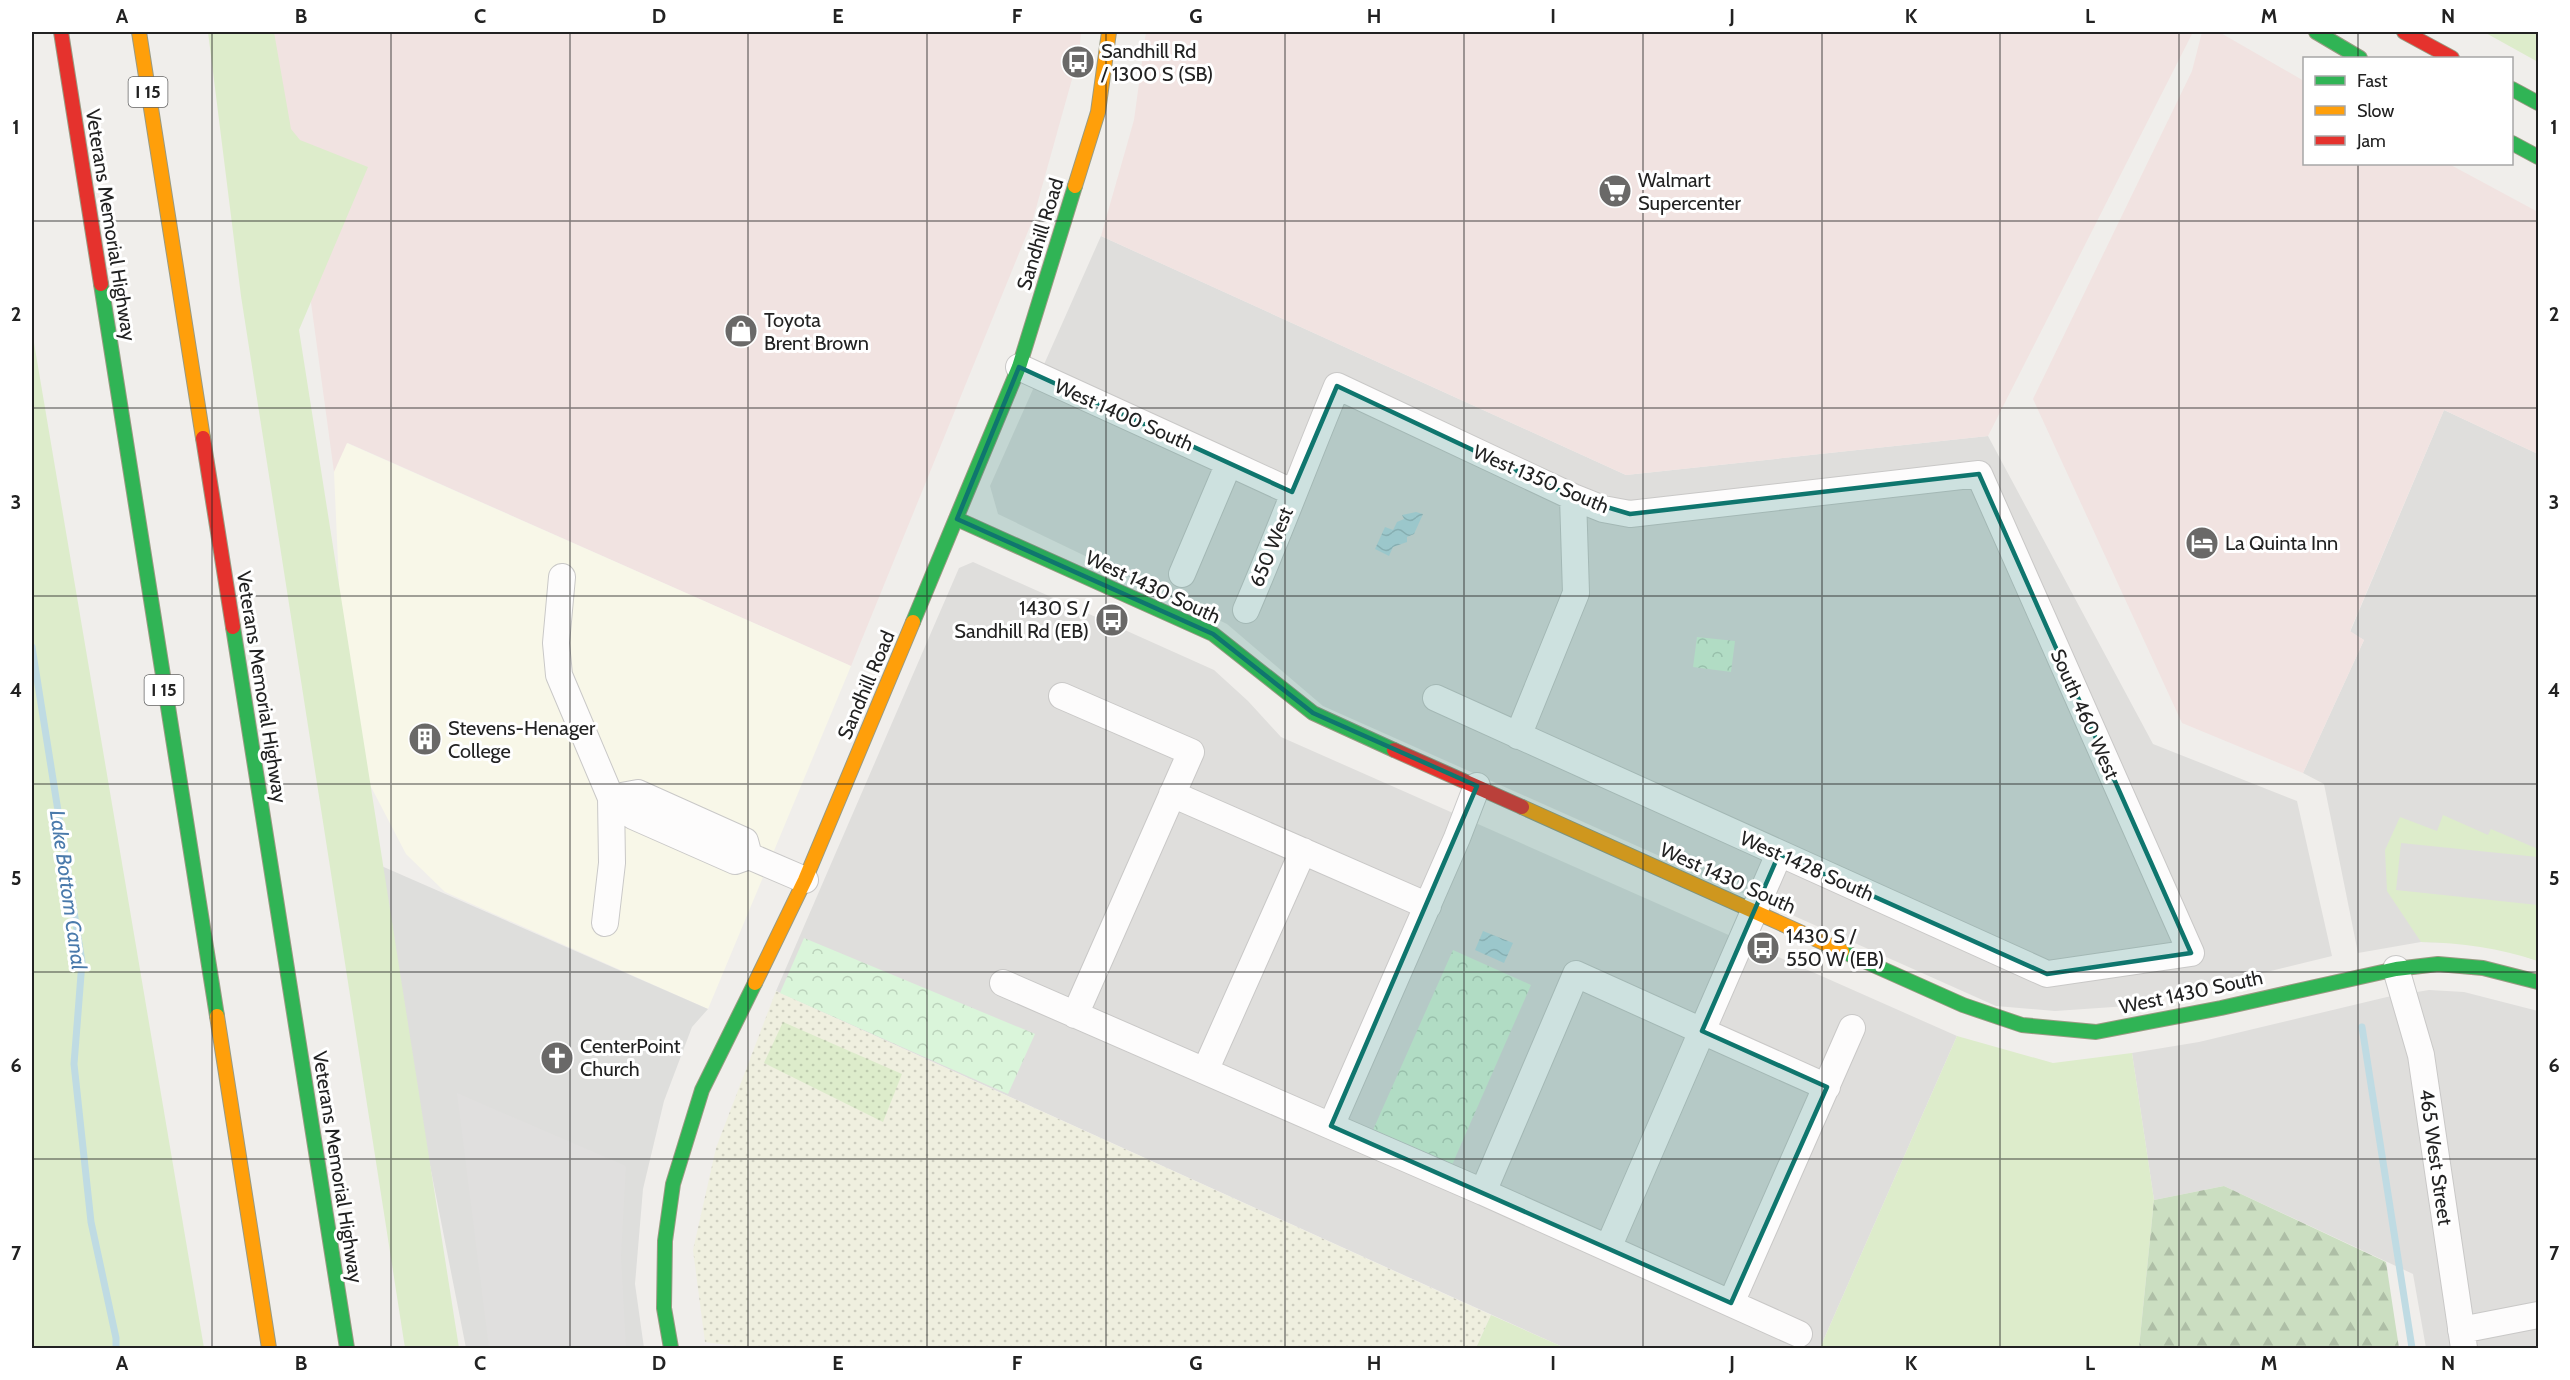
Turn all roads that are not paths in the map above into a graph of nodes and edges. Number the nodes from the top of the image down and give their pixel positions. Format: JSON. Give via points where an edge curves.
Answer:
{"nodes":[{"id":1,"x":61,"y":32,"type":"edge"},
{"id":2,"x":139,"y":32,"type":"edge"},
{"id":3,"x":153,"y":32,"type":"edge"},
{"id":4,"x":1109,"y":32,"type":"edge"},
{"id":5,"x":2316,"y":32,"type":"edge"},
{"id":6,"x":2404,"y":32,"type":"edge"},
{"id":7,"x":2358,"y":57,"type":"edge"},
{"id":8,"x":2450,"y":57,"type":"edge"},
{"id":9,"x":2513,"y":90,"type":"edge"},
{"id":10,"x":2538,"y":103,"type":"edge"},
{"id":11,"x":2513,"y":144,"type":"edge"},
{"id":12,"x":158,"y":153,"type":"junction"},
{"id":13,"x":2538,"y":157,"type":"edge"},
{"id":14,"x":1019,"y":368,"type":"junction"},
{"id":15,"x":1229,"y":463,"type":"junction"},
{"id":16,"x":1979,"y":474,"type":"joint"},
{"id":17,"x":1292,"y":492,"type":"junction"},
{"id":18,"x":1573,"y":497,"type":"junction"},
{"id":19,"x":957,"y":519,"type":"junction"},
{"id":20,"x":1182,"y":574,"type":"dead end"},
{"id":21,"x":562,"y":577,"type":"dead end"},
{"id":22,"x":1246,"y":610,"type":"dead end"},
{"id":23,"x":1062,"y":696,"type":"dead end"},
{"id":24,"x":1436,"y":698,"type":"dead end"},
{"id":25,"x":1518,"y":736,"type":"junction"},
{"id":26,"x":1477,"y":786,"type":"junction"},
{"id":27,"x":1172,"y":794,"type":"junction"},
{"id":28,"x":611,"y":798,"type":"junction"},
{"id":29,"x":1303,"y":851,"type":"junction"},
{"id":30,"x":1779,"y":854,"type":"junction"},
{"id":31,"x":805,"y":880,"type":"junction"},
{"id":32,"x":1428,"y":906,"type":"junction"},
{"id":33,"x":1755,"y":912,"type":"junction"},
{"id":34,"x":605,"y":923,"type":"dead end"},
{"id":35,"x":2191,"y":953,"type":"joint"},
{"id":36,"x":2396,"y":969,"type":"junction"},
{"id":37,"x":2538,"y":982,"type":"edge"},
{"id":38,"x":1003,"y":983,"type":"dead end"},
{"id":39,"x":1075,"y":1015,"type":"junction"},
{"id":40,"x":1852,"y":1028,"type":"dead end"},
{"id":41,"x":1702,"y":1031,"type":"junction"},
{"id":42,"x":1205,"y":1071,"type":"junction"},
{"id":43,"x":1827,"y":1087,"type":"junction"},
{"id":44,"x":1331,"y":1126,"type":"junction"},
{"id":45,"x":1483,"y":1192,"type":"junction"},
{"id":46,"x":1608,"y":1248,"type":"junction"},
{"id":47,"x":1731,"y":1303,"type":"junction"},
{"id":48,"x":2538,"y":1315,"type":"edge"},
{"id":49,"x":1799,"y":1334,"type":"dead end"},
{"id":50,"x":2463,"y":1339,"type":"edge"},
{"id":51,"x":268,"y":1348,"type":"edge"},
{"id":52,"x":347,"y":1348,"type":"edge"},
{"id":53,"x":671,"y":1348,"type":"edge"}],
"edges":[{"from":1,"to":51,"type":"main road","name":"Veterans Memorial Highway","number":"I 15"},
{"from":2,"to":12,"type":"main road","name":"Veterans Memorial Highway","number":"I 15"},
{"from":3,"to":12,"type":"main road"},
{"from":4,"to":14,"type":"main road","name":"Sandhill Road","via":[[1098,111]]},
{"from":5,"to":7,"type":"main road"},
{"from":6,"to":8,"type":"main road"},
{"from":9,"to":10,"type":"main road"},
{"from":11,"to":13,"type":"main road"},
{"from":12,"to":52,"type":"main road","name":"Veterans Memorial Highway","number":"I 15"},
{"from":14,"to":15,"type":"street","name":"West 1400 South"},
{"from":14,"to":19,"type":"main road","name":"Sandhill Road"},
{"from":15,"to":17,"type":"street","name":"650 West"},
{"from":15,"to":20,"type":"street"},
{"from":16,"to":18,"type":"street","name":"West 1350 South","via":[[1630,514]]},
{"from":16,"to":35,"type":"street","name":"South 460 West"},
{"from":17,"to":18,"type":"street","name":"West 1350 South","via":[[1337,386]]},
{"from":17,"to":22,"type":"street","name":"650 West","via":[[1287,514]]},
{"from":18,"to":25,"type":"street","via":[[1576,593]]},
{"from":19,"to":26,"type":"main road","name":"West 1430 South","via":[[1213,634],[1313,713]]},
{"from":19,"to":31,"type":"main road","name":"Sandhill Road"},
{"from":21,"to":28,"type":"street","via":[[556,643],[559,675]]},
{"from":23,"to":27,"type":"street","via":[[1191,752]]},
{"from":24,"to":25,"type":"street","name":"West 1428 South"},
{"from":25,"to":30,"type":"street","name":"West 1428 South"},
{"from":26,"to":32,"type":"street"},
{"from":26,"to":33,"type":"main road","name":"West 1430 South"},
{"from":27,"to":29,"type":"street"},
{"from":27,"to":39,"type":"street"},
{"from":28,"to":31,"type":"street","via":[[633,816],[735,861],[749,856]]},
{"from":28,"to":34,"type":"street","via":[[612,864]]},
{"from":29,"to":32,"type":"street"},
{"from":29,"to":42,"type":"street"},
{"from":30,"to":33,"type":"street"},
{"from":30,"to":35,"type":"street","name":"West 1428 South","via":[[2047,974]]},
{"from":31,"to":53,"type":"main road","name":"Sandhill Road","via":[[702,1090],[673,1184],[665,1241],[663,1308]]},
{"from":32,"to":44,"type":"street"},
{"from":33,"to":36,"type":"main road","name":"West 1430 South","via":[[1963,1005],[2022,1025],[2064,1030],[2096,1032]]},
{"from":33,"to":41,"type":"street"},
{"from":36,"to":37,"type":"main road","name":"West 1430 South","via":[[2438,964],[2482,968]]},
{"from":36,"to":50,"type":"street","name":"465 West Street","via":[[2421,1055]]},
{"from":38,"to":39,"type":"street"},
{"from":39,"to":42,"type":"street"},
{"from":40,"to":43,"type":"street"},
{"from":41,"to":43,"type":"street"},
{"from":41,"to":45,"type":"street","via":[[1576,974]]},
{"from":41,"to":46,"type":"street"},
{"from":42,"to":44,"type":"street"},
{"from":43,"to":47,"type":"street"},
{"from":44,"to":45,"type":"street"},
{"from":45,"to":46,"type":"street"},
{"from":46,"to":47,"type":"street"},
{"from":47,"to":49,"type":"street"},
{"from":48,"to":50,"type":"street"}]}
